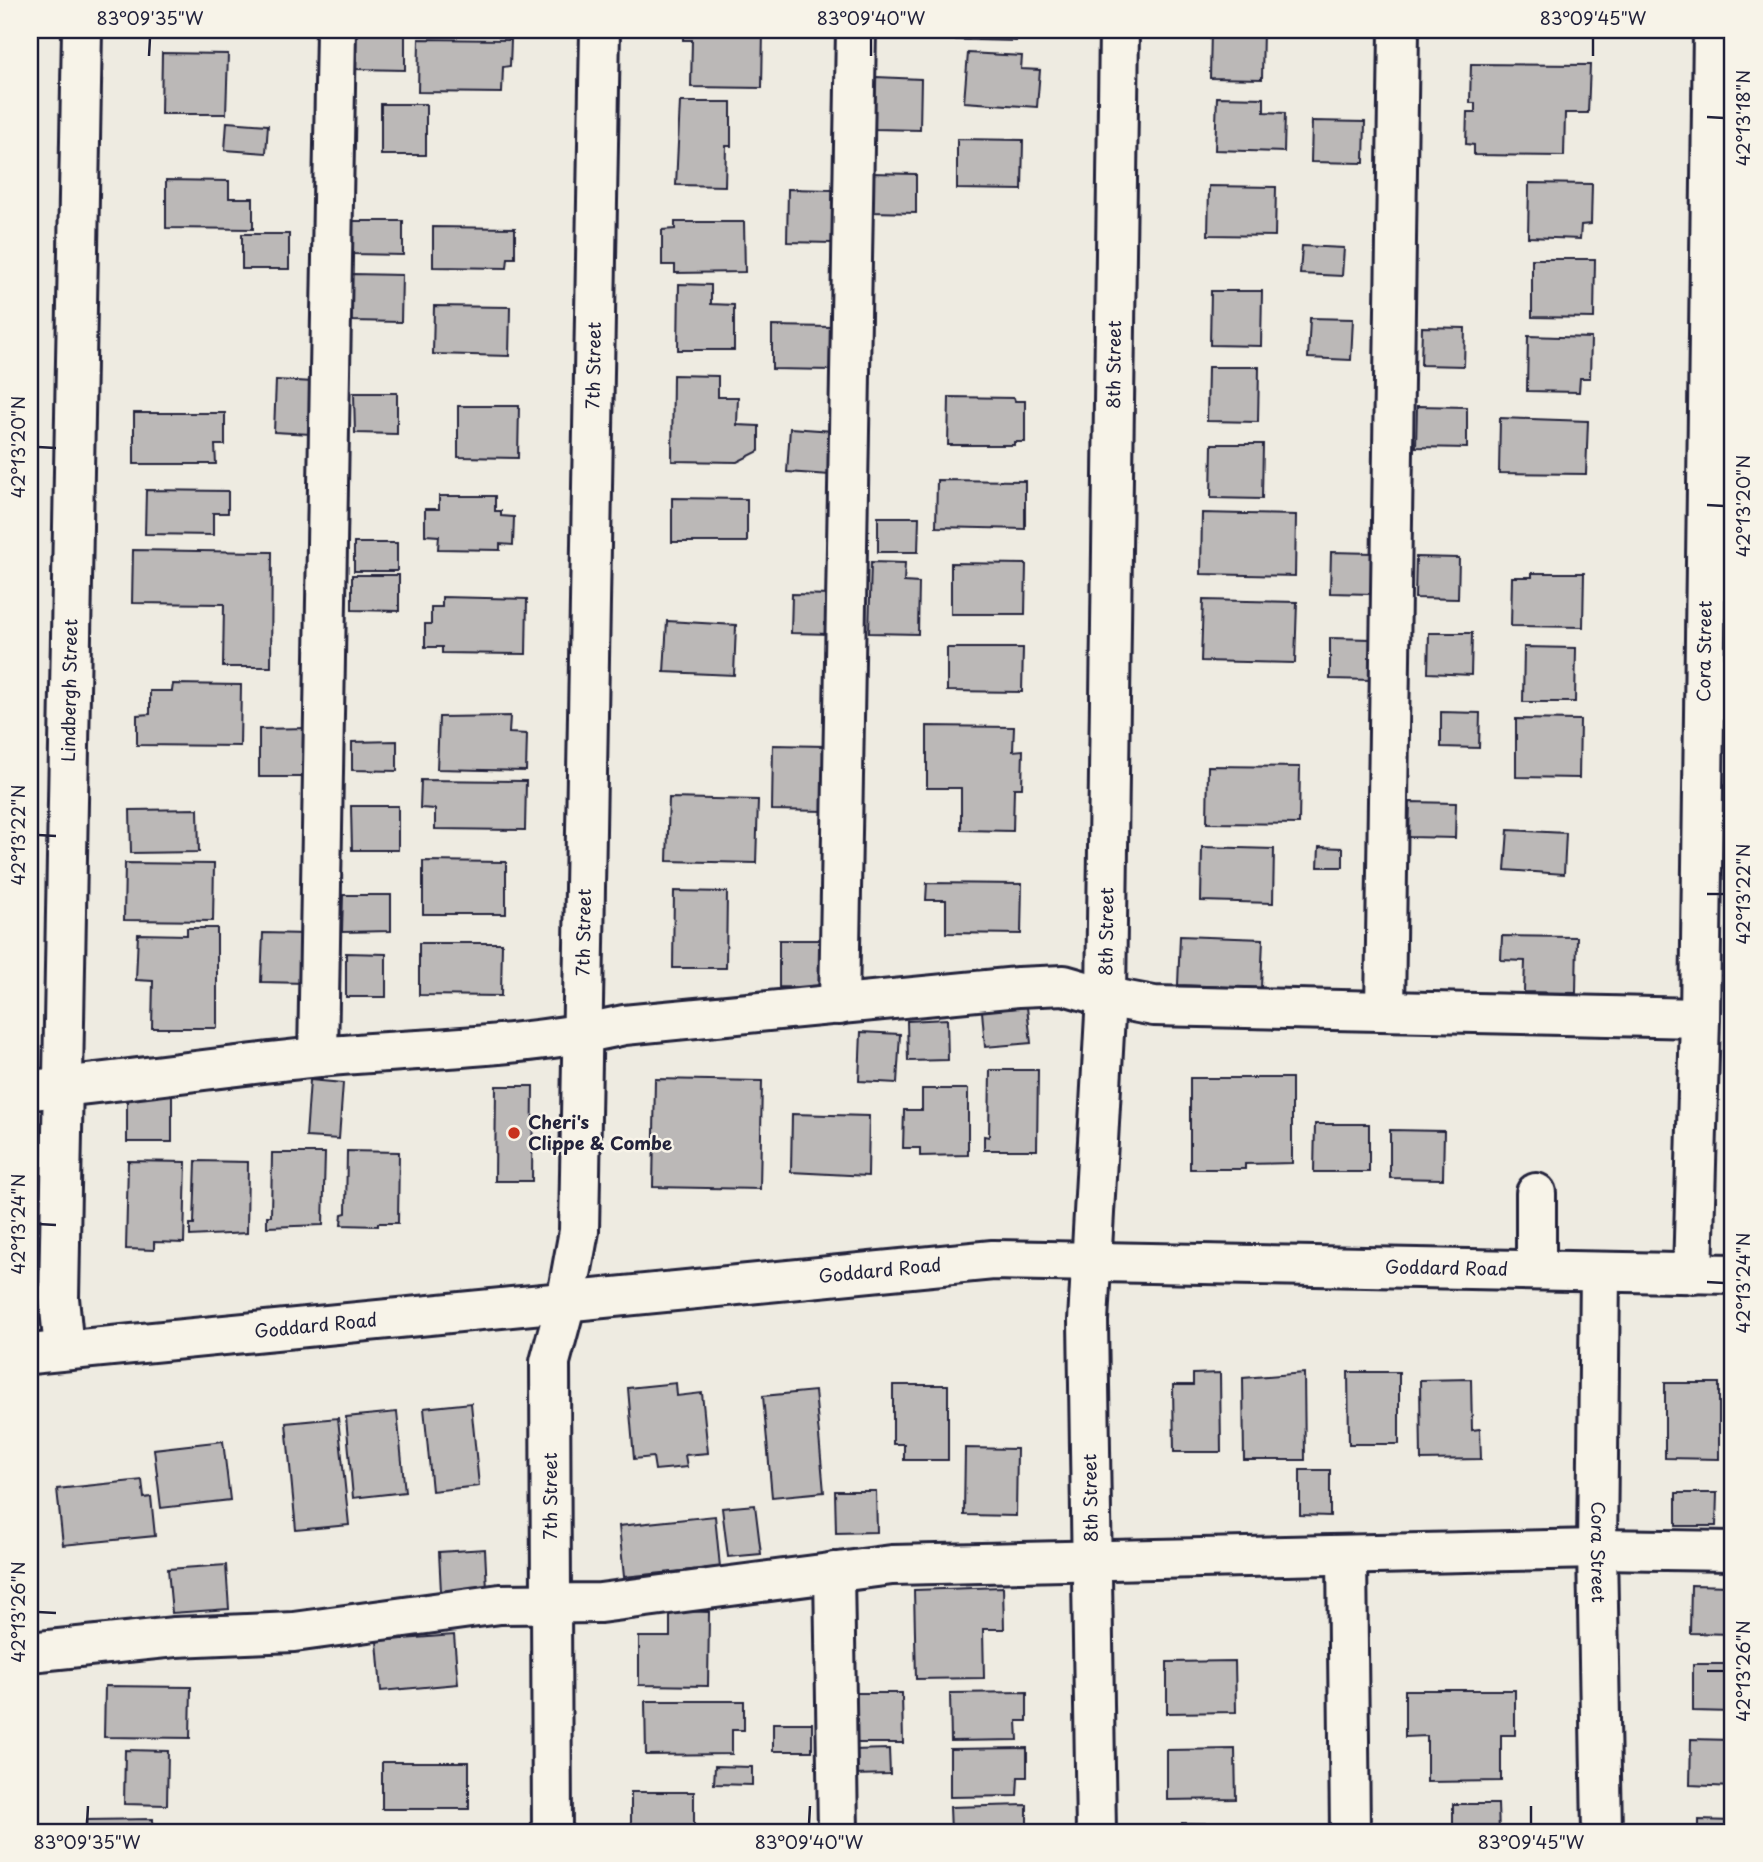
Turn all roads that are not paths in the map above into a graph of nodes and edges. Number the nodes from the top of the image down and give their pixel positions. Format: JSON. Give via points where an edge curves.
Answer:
{"nodes":[{"id":1,"x":82,"y":30,"type":"edge"},
{"id":2,"x":336,"y":30,"type":"edge"},
{"id":3,"x":600,"y":30,"type":"edge"},
{"id":4,"x":856,"y":30,"type":"edge"},
{"id":5,"x":1119,"y":30,"type":"edge"},
{"id":6,"x":1399,"y":30,"type":"edge"},
{"id":7,"x":1713,"y":30,"type":"edge"},
{"id":8,"x":1719,"y":693,"type":"edge"},
{"id":9,"x":1106,"y":997,"type":"junction"},
{"id":10,"x":839,"y":1005,"type":"junction"},
{"id":11,"x":1385,"y":1011,"type":"junction"},
{"id":12,"x":1700,"y":1018,"type":"junction"},
{"id":13,"x":582,"y":1035,"type":"junction"},
{"id":14,"x":318,"y":1057,"type":"junction"},
{"id":15,"x":46,"y":1088,"type":"edge"},
{"id":16,"x":1536,"y":1193,"type":"dead end"},
{"id":17,"x":1091,"y":1264,"type":"junction"},
{"id":18,"x":1536,"y":1270,"type":"junction"},
{"id":19,"x":1600,"y":1272,"type":"junction"},
{"id":20,"x":1693,"y":1274,"type":"junction"},
{"id":21,"x":1733,"y":1275,"type":"edge"},
{"id":22,"x":566,"y":1302,"type":"junction"},
{"id":23,"x":47,"y":1352,"type":"edge"},
{"id":24,"x":1597,"y":1549,"type":"junction"},
{"id":25,"x":1733,"y":1551,"type":"edge"},
{"id":26,"x":1347,"y":1555,"type":"junction"},
{"id":27,"x":1092,"y":1560,"type":"junction"},
{"id":28,"x":834,"y":1572,"type":"junction"},
{"id":29,"x":551,"y":1604,"type":"junction"},
{"id":30,"x":30,"y":1652,"type":"edge"},
{"id":31,"x":552,"y":1832,"type":"edge"},
{"id":32,"x":838,"y":1832,"type":"edge"},
{"id":33,"x":1096,"y":1832,"type":"edge"},
{"id":34,"x":1350,"y":1832,"type":"edge"},
{"id":35,"x":1602,"y":1832,"type":"edge"}],
"edges":[{"from":1,"to":15,"type":"street","name":"Lindbergh Street"},
{"from":2,"to":14,"type":"street"},
{"from":3,"to":13,"type":"street","name":"7th Street"},
{"from":4,"to":10,"type":"street"},
{"from":5,"to":9,"type":"street","name":"8th Street"},
{"from":6,"to":11,"type":"street"},
{"from":7,"to":8,"type":"street","name":"Cora Street"},
{"from":8,"to":12,"type":"street","name":"Cora Street"},
{"from":9,"to":10,"type":"street","via":[[1064,985]]},
{"from":9,"to":11,"type":"street","via":[[1154,1006]]},
{"from":9,"to":17,"type":"street","name":"8th Street"},
{"from":10,"to":13,"type":"street","via":[[624,1025]]},
{"from":11,"to":12,"type":"street"},
{"from":12,"to":20,"type":"street","name":"Cora Street"},
{"from":13,"to":14,"type":"street"},
{"from":13,"to":22,"type":"street","name":"7th Street","via":[[579,1231]]},
{"from":14,"to":15,"type":"street"},
{"from":15,"to":23,"type":"street","name":"Lindbergh Street","via":[[59,1298]]},
{"from":16,"to":18,"type":"street"},
{"from":17,"to":18,"type":"street","name":"Goddard Road"},
{"from":17,"to":22,"type":"street","name":"Goddard Road","via":[[993,1260]]},
{"from":17,"to":27,"type":"street","name":"8th Street"},
{"from":18,"to":19,"type":"street","name":"Goddard Road"},
{"from":19,"to":20,"type":"street","name":"Goddard Road"},
{"from":19,"to":24,"type":"street","name":"Cora Street"},
{"from":20,"to":21,"type":"street","name":"Goddard Road"},
{"from":22,"to":23,"type":"street","name":"Goddard Road"},
{"from":22,"to":29,"type":"street","name":"7th Street","via":[[550,1362]]},
{"from":24,"to":25,"type":"street"},
{"from":24,"to":26,"type":"street"},
{"from":24,"to":35,"type":"street","name":"Cora Street"},
{"from":26,"to":27,"type":"street"},
{"from":26,"to":34,"type":"street"},
{"from":27,"to":28,"type":"street","via":[[892,1565]]},
{"from":27,"to":33,"type":"street","name":"8th Street"},
{"from":28,"to":29,"type":"street","via":[[600,1603]]},
{"from":28,"to":32,"type":"street"},
{"from":29,"to":30,"type":"street","via":[[500,1604],[293,1632],[175,1637]]},
{"from":29,"to":31,"type":"street","name":"7th Street"}]}
